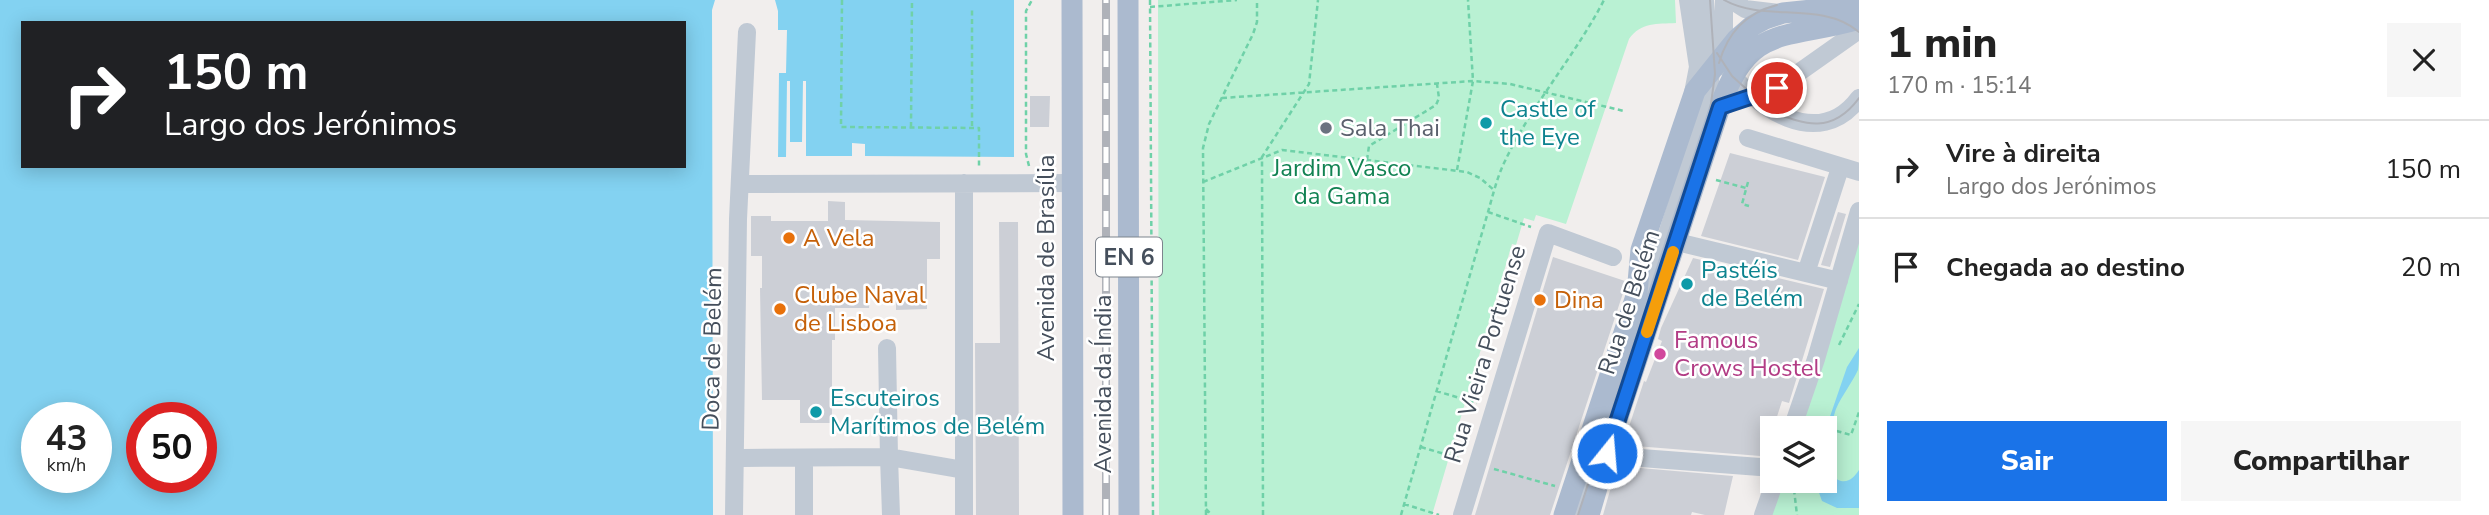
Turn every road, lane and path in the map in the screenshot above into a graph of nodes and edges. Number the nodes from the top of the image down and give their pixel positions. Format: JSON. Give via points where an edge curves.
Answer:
{"nodes":[{"id":1,"x":842,"y":0,"type":"edge"},
{"id":2,"x":912,"y":0,"type":"edge"},
{"id":3,"x":1032,"y":0,"type":"edge"},
{"id":4,"x":1072,"y":0,"type":"edge"},
{"id":5,"x":1128,"y":0,"type":"edge"},
{"id":6,"x":1150,"y":0,"type":"edge"},
{"id":7,"x":1237,"y":0,"type":"edge"},
{"id":8,"x":1257,"y":0,"type":"edge"},
{"id":9,"x":1318,"y":0,"type":"edge"},
{"id":10,"x":1468,"y":0,"type":"edge"},
{"id":11,"x":1604,"y":0,"type":"edge"},
{"id":12,"x":1688,"y":0,"type":"edge"},
{"id":13,"x":1727,"y":3,"type":"edge"},
{"id":14,"x":972,"y":7,"type":"dead end"},
{"id":15,"x":1150,"y":7,"type":"junction"},
{"id":16,"x":1706,"y":9,"type":"edge"},
{"id":17,"x":1783,"y":13,"type":"junction"},
{"id":18,"x":1858,"y":21,"type":"edge"},
{"id":19,"x":747,"y":32,"type":"dead end"},
{"id":20,"x":1692,"y":36,"type":"junction"},
{"id":21,"x":1755,"y":48,"type":"junction"},
{"id":22,"x":1714,"y":61,"type":"junction"},
{"id":23,"x":1733,"y":76,"type":"junction"},
{"id":24,"x":1473,"y":81,"type":"junction"},
{"id":25,"x":1437,"y":84,"type":"junction"},
{"id":26,"x":1545,"y":92,"type":"junction"},
{"id":27,"x":1304,"y":93,"type":"junction"},
{"id":28,"x":1753,"y":96,"type":"junction"},
{"id":29,"x":1222,"y":98,"type":"junction"},
{"id":30,"x":1859,"y":98,"type":"edge"},
{"id":31,"x":1720,"y":107,"type":"junction"},
{"id":32,"x":1624,"y":111,"type":"dead end"},
{"id":33,"x":1686,"y":115,"type":"junction"},
{"id":34,"x":911,"y":127,"type":"junction"},
{"id":35,"x":972,"y":128,"type":"junction"},
{"id":36,"x":1748,"y":138,"type":"dead end"},
{"id":37,"x":1695,"y":147,"type":"junction"},
{"id":38,"x":1262,"y":157,"type":"junction"},
{"id":39,"x":1367,"y":162,"type":"junction"},
{"id":40,"x":1840,"y":167,"type":"junction"},
{"id":41,"x":1457,"y":170,"type":"junction"},
{"id":42,"x":1859,"y":172,"type":"edge"},
{"id":43,"x":1203,"y":182,"type":"junction"},
{"id":44,"x":1748,"y":182,"type":"dead end"},
{"id":45,"x":971,"y":183,"type":"junction"},
{"id":46,"x":1032,"y":183,"type":"junction"},
{"id":47,"x":1072,"y":183,"type":"junction"},
{"id":48,"x":1728,"y":183,"type":"dead end"},
{"id":49,"x":741,"y":184,"type":"junction"},
{"id":50,"x":1746,"y":188,"type":"junction"},
{"id":51,"x":1494,"y":190,"type":"junction"},
{"id":52,"x":1749,"y":206,"type":"dead end"},
{"id":53,"x":1859,"y":211,"type":"edge"},
{"id":54,"x":1488,"y":212,"type":"junction"},
{"id":55,"x":1548,"y":233,"type":"junction"},
{"id":56,"x":1677,"y":242,"type":"junction"},
{"id":57,"x":1613,"y":257,"type":"dead end"},
{"id":58,"x":1656,"y":266,"type":"junction"},
{"id":59,"x":1807,"y":273,"type":"junction"},
{"id":60,"x":1839,"y":281,"type":"junction"},
{"id":61,"x":1633,"y":307,"type":"junction"},
{"id":62,"x":887,"y":348,"type":"dead end"},
{"id":63,"x":744,"y":350,"type":"dead end"},
{"id":64,"x":1437,"y":391,"type":"junction"},
{"id":65,"x":1494,"y":408,"type":"junction"},
{"id":66,"x":1859,"y":412,"type":"edge"},
{"id":67,"x":1804,"y":416,"type":"edge"},
{"id":68,"x":1837,"y":431,"type":"edge"},
{"id":69,"x":1607,"y":453,"type":"junction"},
{"id":70,"x":889,"y":457,"type":"junction"},
{"id":71,"x":743,"y":458,"type":"junction"},
{"id":72,"x":804,"y":458,"type":"junction"},
{"id":73,"x":1760,"y":467,"type":"edge"},
{"id":74,"x":964,"y":470,"type":"junction"},
{"id":75,"x":1770,"y":493,"type":"edge"},
{"id":76,"x":1794,"y":493,"type":"edge"},
{"id":77,"x":1404,"y":504,"type":"junction"},
{"id":78,"x":1206,"y":509,"type":"junction"},
{"id":79,"x":734,"y":515,"type":"edge"},
{"id":80,"x":743,"y":515,"type":"edge"},
{"id":81,"x":804,"y":515,"type":"edge"},
{"id":82,"x":891,"y":515,"type":"edge"},
{"id":83,"x":964,"y":515,"type":"edge"},
{"id":84,"x":1073,"y":515,"type":"edge"},
{"id":85,"x":1129,"y":515,"type":"edge"},
{"id":86,"x":1153,"y":515,"type":"edge"},
{"id":87,"x":1206,"y":515,"type":"edge"},
{"id":88,"x":1212,"y":515,"type":"edge"},
{"id":89,"x":1263,"y":515,"type":"edge"},
{"id":90,"x":1401,"y":515,"type":"edge"},
{"id":91,"x":1439,"y":515,"type":"edge"},
{"id":92,"x":1461,"y":515,"type":"edge"},
{"id":93,"x":1564,"y":515,"type":"edge"},
{"id":94,"x":1575,"y":515,"type":"edge"},
{"id":95,"x":1589,"y":515,"type":"edge"},
{"id":96,"x":1763,"y":515,"type":"edge"},
{"id":97,"x":1797,"y":515,"type":"edge"}],
"edges":[{"from":1,"to":34,"type":"path","via":[[841,127]]},
{"from":2,"to":34,"type":"path"},
{"from":3,"to":46,"type":"path","via":[[1026,11],[1026,154]]},
{"from":4,"to":47,"type":"main road","name":"Avenida de Brasília"},
{"from":5,"to":85,"type":"main road","name":"Avenida da Índia","number":"EN 6"},
{"from":6,"to":15,"type":"path"},
{"from":7,"to":15,"type":"path"},
{"from":8,"to":29,"type":"path","via":[[1253,34]]},
{"from":9,"to":27,"type":"path","via":[[1312,75]]},
{"from":10,"to":24,"type":"path"},
{"from":11,"to":26,"type":"path"},
{"from":12,"to":20,"type":"street"},
{"from":13,"to":17,"type":"street"},
{"from":13,"to":22,"type":"street"},
{"from":14,"to":35,"type":"path"},
{"from":15,"to":86,"type":"path"},
{"from":16,"to":22,"type":"street"},
{"from":17,"to":18,"type":"main road","name":"Rua de Belém","via":[[1829,9]]},
{"from":17,"to":22,"type":"main road","name":"Rua de Belém","via":[[1752,26]]},
{"from":18,"to":21,"type":"main road","via":[[1791,32]]},
{"from":18,"to":28,"type":"street","via":[[1777,88]]},
{"from":19,"to":49,"type":"street","name":"Doca de Belém"},
{"from":20,"to":22,"type":"street"},
{"from":20,"to":33,"type":"street","via":[[1698,66]]},
{"from":21,"to":22,"type":"street","via":[[1739,58]]},
{"from":21,"to":23,"type":"main road","name":"Rua de Belém"},
{"from":22,"to":23,"type":"street"},
{"from":22,"to":31,"type":"street"},
{"from":22,"to":33,"type":"main road","name":"Rua de Belém"},
{"from":22,"to":37,"type":"street","name":"Rua de Belém","via":[[1708,105]]},
{"from":23,"to":28,"type":"street"},
{"from":23,"to":31,"type":"main road","name":"Rua de Belém"},
{"from":24,"to":25,"type":"path"},
{"from":24,"to":26,"type":"path"},
{"from":24,"to":41,"type":"path"},
{"from":25,"to":27,"type":"path"},
{"from":25,"to":39,"type":"path","via":[[1436,105],[1369,146]]},
{"from":26,"to":32,"type":"path"},
{"from":26,"to":51,"type":"path","via":[[1514,143]]},
{"from":27,"to":29,"type":"path"},
{"from":27,"to":38,"type":"path"},
{"from":28,"to":30,"type":"street","via":[[1786,118],[1813,124],[1840,116]]},
{"from":28,"to":31,"type":"street"},
{"from":29,"to":43,"type":"path","via":[[1206,134]]},
{"from":31,"to":37,"type":"street","via":[[1708,118]]},
{"from":31,"to":56,"type":"main road","name":"Rua de Belém"},
{"from":33,"to":61,"type":"main road","name":"Rua de Belém","via":[[1639,255]]},
{"from":34,"to":35,"type":"path"},
{"from":35,"to":45,"type":"path","via":[[979,128]]},
{"from":36,"to":40,"type":"street"},
{"from":37,"to":58,"type":"street","name":"Rua de Belém"},
{"from":38,"to":39,"type":"path","via":[[1282,150]]},
{"from":38,"to":43,"type":"path"},
{"from":38,"to":89,"type":"path"},
{"from":39,"to":41,"type":"path"},
{"from":40,"to":42,"type":"street"},
{"from":40,"to":59,"type":"street"},
{"from":41,"to":51,"type":"path","via":[[1475,174]]},
{"from":43,"to":78,"type":"path"},
{"from":44,"to":50,"type":"path"},
{"from":45,"to":46,"type":"street"},
{"from":45,"to":49,"type":"street"},
{"from":45,"to":74,"type":"street"},
{"from":46,"to":47,"type":"street"},
{"from":47,"to":84,"type":"main road","name":"Avenida de Brasília"},
{"from":48,"to":50,"type":"path"},
{"from":49,"to":79,"type":"street","name":"Doca de Belém"},
{"from":50,"to":52,"type":"path","via":[[1742,204]]},
{"from":51,"to":54,"type":"path"},
{"from":53,"to":60,"type":"street"},
{"from":54,"to":55,"type":"path"},
{"from":54,"to":64,"type":"path"},
{"from":55,"to":57,"type":"street","name":"Rua Vieira Portuense"},
{"from":55,"to":65,"type":"street","name":"Rua Vieira Portuense"},
{"from":56,"to":59,"type":"street"},
{"from":56,"to":69,"type":"main road","name":"Rua de Belém"},
{"from":58,"to":61,"type":"street","name":"Rua de Belém"},
{"from":58,"to":94,"type":"street","name":"Rua de Belém"},
{"from":59,"to":60,"type":"street"},
{"from":60,"to":67,"type":"street"},
{"from":61,"to":93,"type":"main road","name":"Rua de Belém"},
{"from":62,"to":70,"type":"street"},
{"from":63,"to":71,"type":"street","name":"Doca de Belém"},
{"from":64,"to":65,"type":"path"},
{"from":64,"to":77,"type":"path"},
{"from":65,"to":92,"type":"street","name":"Rua Vieira Portuense"},
{"from":66,"to":68,"type":"path","via":[[1851,435]]},
{"from":69,"to":73,"type":"street"},
{"from":69,"to":95,"type":"main road","name":"Rua de Belém"},
{"from":70,"to":72,"type":"street"},
{"from":70,"to":74,"type":"street"},
{"from":70,"to":82,"type":"street"},
{"from":71,"to":72,"type":"street"},
{"from":71,"to":80,"type":"street","name":"Doca de Belém"},
{"from":72,"to":81,"type":"street"},
{"from":74,"to":83,"type":"street"},
{"from":75,"to":96,"type":"street"},
{"from":76,"to":97,"type":"path"},
{"from":77,"to":90,"type":"path"},
{"from":77,"to":91,"type":"path"},
{"from":78,"to":87,"type":"path"},
{"from":78,"to":88,"type":"path"}]}
